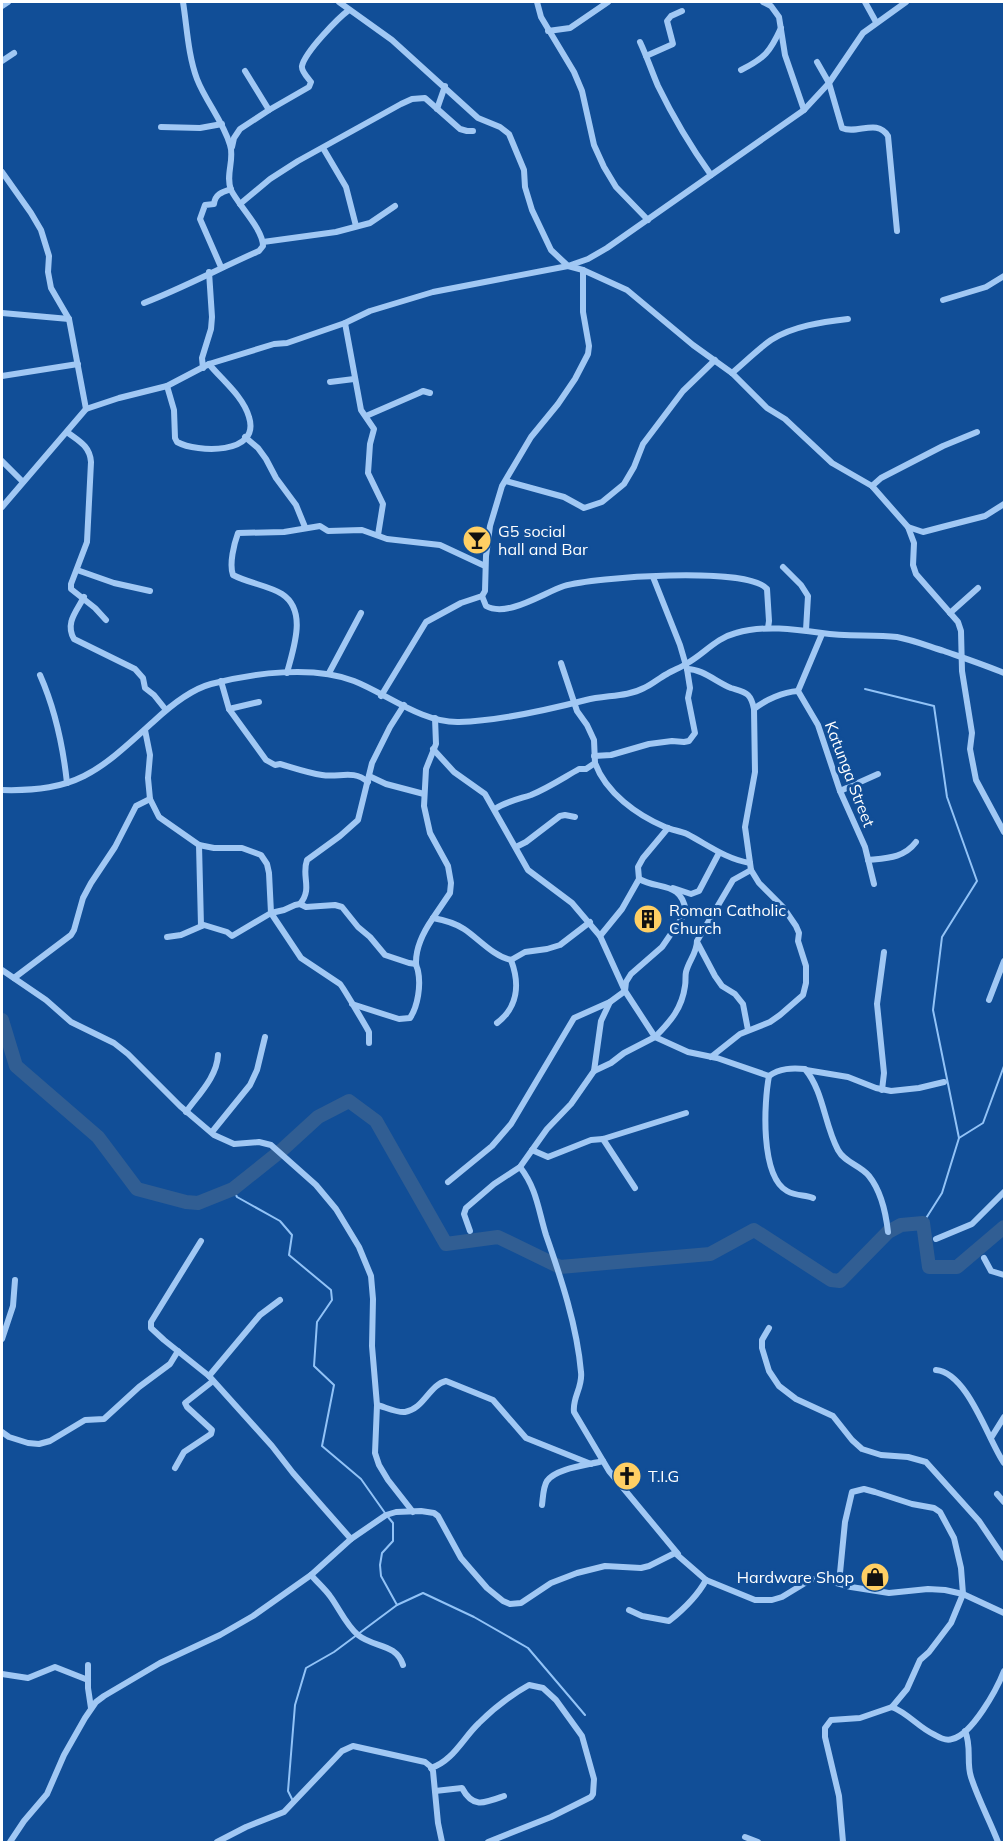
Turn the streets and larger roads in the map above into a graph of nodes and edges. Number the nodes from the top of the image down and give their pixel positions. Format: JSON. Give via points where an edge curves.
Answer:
{"nodes":[{"id":1,"x":8,"y":2,"type":"edge"},
{"id":2,"x":183,"y":2,"type":"edge"},
{"id":3,"x":339,"y":2,"type":"edge"},
{"id":4,"x":537,"y":2,"type":"edge"},
{"id":5,"x":608,"y":2,"type":"edge"},
{"id":6,"x":763,"y":2,"type":"edge"},
{"id":7,"x":866,"y":2,"type":"edge"},
{"id":8,"x":906,"y":2,"type":"edge"},
{"id":9,"x":2,"y":6,"type":"edge"},
{"id":10,"x":349,"y":10,"type":"junction"},
{"id":11,"x":682,"y":10,"type":"dead end"},
{"id":12,"x":876,"y":22,"type":"junction"},
{"id":13,"x":782,"y":27,"type":"junction"},
{"id":14,"x":548,"y":31,"type":"junction"},
{"id":15,"x":640,"y":42,"type":"dead end"},
{"id":16,"x":772,"y":49,"type":"junction"},
{"id":17,"x":14,"y":53,"type":"dead end"},
{"id":18,"x":785,"y":55,"type":"junction"},
{"id":19,"x":646,"y":56,"type":"junction"},
{"id":20,"x":2,"y":61,"type":"edge"},
{"id":21,"x":817,"y":62,"type":"dead end"},
{"id":22,"x":245,"y":70,"type":"dead end"},
{"id":23,"x":741,"y":70,"type":"dead end"},
{"id":24,"x":829,"y":83,"type":"junction"},
{"id":25,"x":445,"y":86,"type":"junction"},
{"id":26,"x":437,"y":109,"type":"junction"},
{"id":27,"x":269,"y":110,"type":"junction"},
{"id":28,"x":804,"y":110,"type":"junction"},
{"id":29,"x":222,"y":124,"type":"junction"},
{"id":30,"x":161,"y":127,"type":"dead end"},
{"id":31,"x":473,"y":130,"type":"dead end"},
{"id":32,"x":231,"y":147,"type":"junction"},
{"id":33,"x":323,"y":148,"type":"junction"},
{"id":34,"x":2,"y":172,"type":"edge"},
{"id":35,"x":711,"y":175,"type":"junction"},
{"id":36,"x":231,"y":189,"type":"junction"},
{"id":37,"x":240,"y":204,"type":"junction"},
{"id":38,"x":395,"y":206,"type":"dead end"},
{"id":39,"x":648,"y":220,"type":"junction"},
{"id":40,"x":356,"y":226,"type":"junction"},
{"id":41,"x":897,"y":231,"type":"dead end"},
{"id":42,"x":263,"y":242,"type":"junction"},
{"id":43,"x":568,"y":266,"type":"junction"},
{"id":44,"x":222,"y":267,"type":"junction"},
{"id":45,"x":583,"y":270,"type":"junction"},
{"id":46,"x":209,"y":272,"type":"junction"},
{"id":47,"x":1005,"y":276,"type":"edge"},
{"id":48,"x":943,"y":300,"type":"dead end"},
{"id":49,"x":144,"y":303,"type":"dead end"},
{"id":50,"x":2,"y":313,"type":"edge"},
{"id":51,"x":69,"y":319,"type":"junction"},
{"id":52,"x":848,"y":320,"type":"dead end"},
{"id":53,"x":345,"y":323,"type":"junction"},
{"id":54,"x":715,"y":360,"type":"junction"},
{"id":55,"x":78,"y":364,"type":"junction"},
{"id":56,"x":206,"y":366,"type":"junction"},
{"id":57,"x":732,"y":374,"type":"junction"},
{"id":58,"x":2,"y":376,"type":"edge"},
{"id":59,"x":354,"y":379,"type":"junction"},
{"id":60,"x":330,"y":382,"type":"dead end"},
{"id":61,"x":167,"y":386,"type":"junction"},
{"id":62,"x":429,"y":393,"type":"dead end"},
{"id":63,"x":86,"y":409,"type":"junction"},
{"id":64,"x":366,"y":416,"type":"junction"},
{"id":65,"x":67,"y":432,"type":"junction"},
{"id":66,"x":977,"y":432,"type":"dead end"},
{"id":67,"x":245,"y":437,"type":"junction"},
{"id":68,"x":2,"y":461,"type":"edge"},
{"id":69,"x":506,"y":481,"type":"junction"},
{"id":70,"x":23,"y":482,"type":"junction"},
{"id":71,"x":872,"y":486,"type":"junction"},
{"id":72,"x":1005,"y":504,"type":"edge"},
{"id":73,"x":2,"y":507,"type":"edge"},
{"id":74,"x":305,"y":527,"type":"junction"},
{"id":75,"x":908,"y":527,"type":"junction"},
{"id":76,"x":923,"y":532,"type":"junction"},
{"id":77,"x":378,"y":535,"type":"junction"},
{"id":78,"x":914,"y":547,"type":"junction"},
{"id":79,"x":485,"y":566,"type":"junction"},
{"id":80,"x":783,"y":567,"type":"dead end"},
{"id":81,"x":76,"y":570,"type":"junction"},
{"id":82,"x":653,"y":577,"type":"junction"},
{"id":83,"x":978,"y":588,"type":"dead end"},
{"id":84,"x":150,"y":591,"type":"dead end"},
{"id":85,"x":482,"y":596,"type":"junction"},
{"id":86,"x":84,"y":597,"type":"junction"},
{"id":87,"x":361,"y":613,"type":"dead end"},
{"id":88,"x":950,"y":614,"type":"junction"},
{"id":89,"x":106,"y":620,"type":"dead end"},
{"id":90,"x":768,"y":628,"type":"junction"},
{"id":91,"x":806,"y":630,"type":"junction"},
{"id":92,"x":822,"y":633,"type":"junction"},
{"id":93,"x":962,"y":657,"type":"junction"},
{"id":94,"x":561,"y":663,"type":"dead end"},
{"id":95,"x":686,"y":667,"type":"junction"},
{"id":96,"x":287,"y":673,"type":"junction"},
{"id":97,"x":1005,"y":673,"type":"edge"},
{"id":98,"x":329,"y":674,"type":"junction"},
{"id":99,"x":40,"y":675,"type":"dead end"},
{"id":100,"x":221,"y":681,"type":"junction"},
{"id":101,"x":798,"y":691,"type":"junction"},
{"id":102,"x":381,"y":696,"type":"junction"},
{"id":103,"x":259,"y":702,"type":"dead end"},
{"id":104,"x":574,"y":704,"type":"junction"},
{"id":105,"x":404,"y":705,"type":"junction"},
{"id":106,"x":229,"y":709,"type":"junction"},
{"id":107,"x":754,"y":709,"type":"junction"},
{"id":108,"x":166,"y":710,"type":"junction"},
{"id":109,"x":435,"y":718,"type":"junction"},
{"id":110,"x":145,"y":729,"type":"junction"},
{"id":111,"x":433,"y":749,"type":"junction"},
{"id":112,"x":595,"y":760,"type":"junction"},
{"id":113,"x":878,"y":774,"type":"dead end"},
{"id":114,"x":368,"y":779,"type":"junction"},
{"id":115,"x":67,"y":783,"type":"junction"},
{"id":116,"x":2,"y":790,"type":"edge"},
{"id":117,"x":840,"y":790,"type":"junction"},
{"id":118,"x":424,"y":794,"type":"junction"},
{"id":119,"x":150,"y":799,"type":"junction"},
{"id":120,"x":495,"y":809,"type":"junction"},
{"id":121,"x":575,"y":817,"type":"dead end"},
{"id":122,"x":668,"y":828,"type":"junction"},
{"id":123,"x":1005,"y":832,"type":"edge"},
{"id":124,"x":916,"y":842,"type":"dead end"},
{"id":125,"x":199,"y":845,"type":"junction"},
{"id":126,"x":516,"y":847,"type":"junction"},
{"id":127,"x":719,"y":853,"type":"junction"},
{"id":128,"x":868,"y":860,"type":"junction"},
{"id":129,"x":750,"y":867,"type":"junction"},
{"id":130,"x":639,"y":879,"type":"junction"},
{"id":131,"x":874,"y":884,"type":"dead end"},
{"id":132,"x":671,"y":888,"type":"junction"},
{"id":133,"x":300,"y":904,"type":"junction"},
{"id":134,"x":271,"y":913,"type":"junction"},
{"id":135,"x":433,"y":918,"type":"junction"},
{"id":136,"x":590,"y":922,"type":"junction"},
{"id":137,"x":201,"y":926,"type":"junction"},
{"id":138,"x":600,"y":936,"type":"junction"},
{"id":139,"x":167,"y":937,"type":"dead end"},
{"id":140,"x":697,"y":941,"type":"junction"},
{"id":141,"x":884,"y":952,"type":"dead end"},
{"id":142,"x":511,"y":960,"type":"junction"},
{"id":143,"x":1005,"y":961,"type":"edge"},
{"id":144,"x":416,"y":964,"type":"junction"},
{"id":145,"x":2,"y":970,"type":"edge"},
{"id":146,"x":14,"y":978,"type":"junction"},
{"id":147,"x":625,"y":991,"type":"junction"},
{"id":148,"x":989,"y":1000,"type":"dead end"},
{"id":149,"x":610,"y":1002,"type":"junction"},
{"id":150,"x":352,"y":1004,"type":"junction"},
{"id":151,"x":497,"y":1023,"type":"dead end"},
{"id":152,"x":748,"y":1030,"type":"junction"},
{"id":153,"x":265,"y":1037,"type":"dead end"},
{"id":154,"x":655,"y":1037,"type":"junction"},
{"id":155,"x":369,"y":1043,"type":"dead end"},
{"id":156,"x":218,"y":1055,"type":"dead end"},
{"id":157,"x":711,"y":1057,"type":"junction"},
{"id":158,"x":805,"y":1069,"type":"junction"},
{"id":159,"x":594,"y":1071,"type":"junction"},
{"id":160,"x":769,"y":1076,"type":"junction"},
{"id":161,"x":944,"y":1082,"type":"dead end"},
{"id":162,"x":882,"y":1089,"type":"junction"},
{"id":163,"x":186,"y":1112,"type":"junction"},
{"id":164,"x":686,"y":1113,"type":"dead end"},
{"id":165,"x":212,"y":1132,"type":"junction"},
{"id":166,"x":603,"y":1139,"type":"junction"},
{"id":167,"x":532,"y":1150,"type":"junction"},
{"id":168,"x":520,"y":1167,"type":"junction"},
{"id":169,"x":448,"y":1182,"type":"dead end"},
{"id":170,"x":635,"y":1188,"type":"dead end"},
{"id":171,"x":1005,"y":1192,"type":"edge"},
{"id":172,"x":813,"y":1198,"type":"dead end"},
{"id":173,"x":470,"y":1232,"type":"dead end"},
{"id":174,"x":888,"y":1232,"type":"dead end"},
{"id":175,"x":936,"y":1239,"type":"dead end"},
{"id":176,"x":201,"y":1241,"type":"dead end"},
{"id":177,"x":984,"y":1258,"type":"dead end"},
{"id":178,"x":1005,"y":1275,"type":"edge"},
{"id":179,"x":15,"y":1280,"type":"dead end"},
{"id":180,"x":280,"y":1300,"type":"dead end"},
{"id":181,"x":769,"y":1328,"type":"dead end"},
{"id":182,"x":2,"y":1339,"type":"edge"},
{"id":183,"x":178,"y":1351,"type":"junction"},
{"id":184,"x":936,"y":1370,"type":"dead end"},
{"id":185,"x":211,"y":1378,"type":"junction"},
{"id":186,"x":377,"y":1405,"type":"junction"},
{"id":187,"x":1005,"y":1417,"type":"edge"},
{"id":188,"x":2,"y":1432,"type":"edge"},
{"id":189,"x":991,"y":1438,"type":"junction"},
{"id":190,"x":603,"y":1461,"type":"junction"},
{"id":191,"x":1005,"y":1463,"type":"edge"},
{"id":192,"x":591,"y":1464,"type":"junction"},
{"id":193,"x":175,"y":1468,"type":"dead end"},
{"id":194,"x":998,"y":1494,"type":"dead end"},
{"id":195,"x":1005,"y":1502,"type":"edge"},
{"id":196,"x":543,"y":1505,"type":"dead end"},
{"id":197,"x":413,"y":1512,"type":"junction"},
{"id":198,"x":351,"y":1539,"type":"junction"},
{"id":199,"x":678,"y":1554,"type":"junction"},
{"id":200,"x":1005,"y":1558,"type":"edge"},
{"id":201,"x":311,"y":1575,"type":"junction"},
{"id":202,"x":706,"y":1580,"type":"junction"},
{"id":203,"x":839,"y":1582,"type":"junction"},
{"id":204,"x":963,"y":1594,"type":"junction"},
{"id":205,"x":629,"y":1610,"type":"dead end"},
{"id":206,"x":1005,"y":1613,"type":"edge"},
{"id":207,"x":88,"y":1665,"type":"dead end"},
{"id":208,"x":403,"y":1665,"type":"dead end"},
{"id":209,"x":1005,"y":1671,"type":"edge"},
{"id":210,"x":2,"y":1674,"type":"edge"},
{"id":211,"x":88,"y":1680,"type":"junction"},
{"id":212,"x":892,"y":1707,"type":"junction"},
{"id":213,"x":91,"y":1708,"type":"junction"},
{"id":214,"x":965,"y":1731,"type":"junction"},
{"id":215,"x":431,"y":1768,"type":"junction"},
{"id":216,"x":435,"y":1791,"type":"junction"},
{"id":217,"x":504,"y":1796,"type":"dead end"},
{"id":218,"x":745,"y":1837,"type":"dead end"},
{"id":219,"x":10,"y":1842,"type":"edge"},
{"id":220,"x":217,"y":1842,"type":"edge"},
{"id":221,"x":442,"y":1842,"type":"edge"},
{"id":222,"x":488,"y":1842,"type":"edge"},
{"id":223,"x":758,"y":1842,"type":"edge"},
{"id":224,"x":843,"y":1842,"type":"edge"},
{"id":225,"x":998,"y":1842,"type":"edge"}],
"edges":[{"from":1,"to":9,"type":"street"},
{"from":2,"to":29,"type":"street","via":[[197,78]]},
{"from":3,"to":10,"type":"street"},
{"from":4,"to":14,"type":"street"},
{"from":5,"to":14,"type":"street","via":[[570,28]]},
{"from":6,"to":13,"type":"street","via":[[771,6]]},
{"from":7,"to":12,"type":"street"},
{"from":8,"to":12,"type":"street"},
{"from":10,"to":25,"type":"street","via":[[392,40]]},
{"from":10,"to":27,"type":"street","via":[[328,29],[303,63],[303,71],[311,82],[309,87]]},
{"from":11,"to":19,"type":"street","via":[[667,21],[673,44]]},
{"from":12,"to":24,"type":"street","via":[[856,41]]},
{"from":13,"to":16,"type":"street"},
{"from":13,"to":18,"type":"street"},
{"from":14,"to":39,"type":"street","via":[[582,91],[594,145],[604,167],[616,187]]},
{"from":15,"to":19,"type":"street"},
{"from":16,"to":18,"type":"street"},
{"from":16,"to":23,"type":"street"},
{"from":17,"to":20,"type":"street"},
{"from":18,"to":28,"type":"street"},
{"from":19,"to":35,"type":"street","via":[[678,124]]},
{"from":21,"to":24,"type":"street"},
{"from":22,"to":27,"type":"street"},
{"from":24,"to":28,"type":"street"},
{"from":24,"to":41,"type":"street","via":[[842,128],[852,131],[876,127],[888,136]]},
{"from":25,"to":26,"type":"street"},
{"from":25,"to":43,"type":"street","via":[[478,118],[509,134],[525,170],[525,187],[537,220],[551,250]]},
{"from":26,"to":31,"type":"street","via":[[460,129]]},
{"from":26,"to":33,"type":"street","via":[[425,98],[412,99]]},
{"from":27,"to":32,"type":"street","via":[[240,129]]},
{"from":28,"to":35,"type":"street"},
{"from":29,"to":30,"type":"street"},
{"from":29,"to":32,"type":"street"},
{"from":32,"to":36,"type":"street"},
{"from":33,"to":37,"type":"street","via":[[279,172]]},
{"from":33,"to":40,"type":"street","via":[[346,187]]},
{"from":34,"to":51,"type":"street","via":[[41,230],[49,256],[51,288]]},
{"from":35,"to":39,"type":"street"},
{"from":36,"to":37,"type":"street"},
{"from":36,"to":44,"type":"street","via":[[219,193],[214,204],[205,205],[201,219]]},
{"from":37,"to":42,"type":"street"},
{"from":38,"to":40,"type":"street","via":[[370,223]]},
{"from":39,"to":43,"type":"street","via":[[598,253]]},
{"from":40,"to":42,"type":"street"},
{"from":42,"to":44,"type":"street","via":[[259,251]]},
{"from":43,"to":45,"type":"street"},
{"from":43,"to":53,"type":"street","via":[[433,292],[370,311]]},
{"from":44,"to":46,"type":"street"},
{"from":45,"to":54,"type":"street","via":[[627,290]]},
{"from":45,"to":69,"type":"street","via":[[588,354]]},
{"from":46,"to":49,"type":"street"},
{"from":46,"to":56,"type":"street","via":[[212,317],[202,358]]},
{"from":47,"to":48,"type":"street","via":[[986,287]]},
{"from":50,"to":51,"type":"street"},
{"from":51,"to":55,"type":"street"},
{"from":52,"to":57,"type":"street","via":[[820,322],[780,336]]},
{"from":53,"to":56,"type":"street"},
{"from":53,"to":59,"type":"street"},
{"from":54,"to":57,"type":"street"},
{"from":54,"to":69,"type":"street","via":[[683,391],[643,444],[624,484],[602,502],[584,508],[564,497]]},
{"from":55,"to":58,"type":"street"},
{"from":55,"to":63,"type":"street"},
{"from":56,"to":61,"type":"street"},
{"from":56,"to":67,"type":"street","via":[[238,396],[247,411],[250,427]]},
{"from":57,"to":71,"type":"street","via":[[826,458]]},
{"from":59,"to":60,"type":"street"},
{"from":59,"to":64,"type":"street"},
{"from":61,"to":63,"type":"street"},
{"from":61,"to":67,"type":"street","via":[[177,442],[221,450]]},
{"from":62,"to":64,"type":"street","via":[[423,391]]},
{"from":63,"to":65,"type":"street"},
{"from":64,"to":77,"type":"street","via":[[374,429],[368,473],[383,504]]},
{"from":65,"to":70,"type":"street"},
{"from":65,"to":81,"type":"street","via":[[85,445],[91,462],[87,542]]},
{"from":66,"to":71,"type":"street","via":[[943,446]]},
{"from":67,"to":74,"type":"street","via":[[266,459],[296,505]]},
{"from":68,"to":70,"type":"street"},
{"from":69,"to":79,"type":"street","via":[[490,526]]},
{"from":70,"to":73,"type":"street"},
{"from":71,"to":75,"type":"street"},
{"from":72,"to":76,"type":"street","via":[[976,519]]},
{"from":74,"to":77,"type":"street","via":[[362,530]]},
{"from":74,"to":96,"type":"street","via":[[284,532],[238,533],[232,560],[233,575],[282,594],[294,609],[296,636]]},
{"from":75,"to":76,"type":"street"},
{"from":75,"to":78,"type":"street"},
{"from":76,"to":78,"type":"street"},
{"from":77,"to":79,"type":"street","via":[[440,545]]},
{"from":78,"to":88,"type":"street","via":[[916,574]]},
{"from":79,"to":85,"type":"street"},
{"from":80,"to":91,"type":"street","via":[[808,597]]},
{"from":81,"to":84,"type":"street"},
{"from":81,"to":86,"type":"street","via":[[71,589]]},
{"from":82,"to":85,"type":"street","via":[[607,578],[564,586],[500,610],[486,606]]},
{"from":82,"to":90,"type":"street","via":[[705,575],[756,582],[767,589]]},
{"from":82,"to":95,"type":"street"},
{"from":83,"to":88,"type":"street"},
{"from":85,"to":102,"type":"street","via":[[426,622]]},
{"from":86,"to":89,"type":"street"},
{"from":86,"to":108,"type":"street","via":[[69,624],[74,639],[135,669]]},
{"from":87,"to":98,"type":"street"},
{"from":88,"to":93,"type":"street","via":[[961,631]]},
{"from":90,"to":91,"type":"street"},
{"from":90,"to":95,"type":"street","via":[[718,640]]},
{"from":91,"to":92,"type":"street"},
{"from":92,"to":93,"type":"street","via":[[896,637]]},
{"from":92,"to":101,"type":"street"},
{"from":93,"to":97,"type":"street"},
{"from":93,"to":123,"type":"street","via":[[976,780]]},
{"from":94,"to":104,"type":"street"},
{"from":95,"to":104,"type":"street","via":[[634,692]]},
{"from":95,"to":107,"type":"street","via":[[748,695]]},
{"from":95,"to":112,"type":"street","via":[[693,737],[684,742],[649,744]]},
{"from":96,"to":98,"type":"street"},
{"from":96,"to":100,"type":"street"},
{"from":98,"to":102,"type":"street"},
{"from":99,"to":115,"type":"street","via":[[62,744]]},
{"from":100,"to":106,"type":"street"},
{"from":100,"to":108,"type":"street","via":[[200,687]]},
{"from":101,"to":107,"type":"street","via":[[790,691]]},
{"from":101,"to":117,"type":"street","name":"Katunga Street","via":[[818,725]]},
{"from":102,"to":105,"type":"street"},
{"from":103,"to":106,"type":"street"},
{"from":104,"to":109,"type":"street","via":[[496,720],[458,723]]},
{"from":104,"to":112,"type":"street","via":[[594,741]]},
{"from":105,"to":109,"type":"street"},
{"from":105,"to":114,"type":"street","via":[[379,747]]},
{"from":106,"to":114,"type":"street","via":[[271,763],[325,776],[349,773]]},
{"from":107,"to":129,"type":"street","via":[[755,772],[745,827]]},
{"from":108,"to":110,"type":"street"},
{"from":109,"to":111,"type":"street"},
{"from":110,"to":115,"type":"street","via":[[100,769]]},
{"from":110,"to":119,"type":"street","via":[[150,755]]},
{"from":111,"to":118,"type":"street"},
{"from":111,"to":120,"type":"street","via":[[454,772],[485,794]]},
{"from":112,"to":120,"type":"street","via":[[586,769]]},
{"from":112,"to":122,"type":"street","via":[[606,783],[621,799]]},
{"from":113,"to":117,"type":"street"},
{"from":114,"to":118,"type":"street"},
{"from":114,"to":133,"type":"street","via":[[358,820],[307,860],[306,896]]},
{"from":115,"to":116,"type":"street","via":[[33,790]]},
{"from":117,"to":128,"type":"street","name":"Katunga Street"},
{"from":118,"to":135,"type":"street","via":[[425,818],[448,866],[450,884],[450,892]]},
{"from":119,"to":125,"type":"street","via":[[159,817]]},
{"from":119,"to":146,"type":"street","via":[[139,803],[132,813],[83,898],[71,935]]},
{"from":120,"to":126,"type":"street"},
{"from":121,"to":126,"type":"street","via":[[560,816]]},
{"from":122,"to":127,"type":"street"},
{"from":122,"to":130,"type":"street","via":[[638,867]]},
{"from":124,"to":128,"type":"street","via":[[909,852],[899,856]]},
{"from":125,"to":134,"type":"street","via":[[242,848],[261,855],[269,873]]},
{"from":125,"to":137,"type":"street"},
{"from":126,"to":136,"type":"street","via":[[528,870]]},
{"from":127,"to":129,"type":"street"},
{"from":127,"to":132,"type":"street","via":[[699,891],[691,894]]},
{"from":128,"to":131,"type":"street","name":"Katunga Street"},
{"from":129,"to":140,"type":"street","via":[[734,880]]},
{"from":129,"to":152,"type":"street","via":[[796,926],[806,983],[796,1002],[770,1022]]},
{"from":130,"to":132,"type":"street"},
{"from":130,"to":138,"type":"street"},
{"from":132,"to":147,"type":"street","via":[[684,901],[686,912],[662,946],[629,977]]},
{"from":133,"to":134,"type":"street"},
{"from":133,"to":144,"type":"street","via":[[342,907],[385,955]]},
{"from":134,"to":137,"type":"street","via":[[232,936]]},
{"from":134,"to":150,"type":"street","via":[[301,958],[340,984]]},
{"from":135,"to":142,"type":"street","via":[[462,928]]},
{"from":135,"to":144,"type":"street","via":[[422,938]]},
{"from":136,"to":138,"type":"street"},
{"from":136,"to":142,"type":"street","via":[[560,945],[525,952]]},
{"from":137,"to":139,"type":"street"},
{"from":138,"to":147,"type":"street"},
{"from":140,"to":152,"type":"street","via":[[722,986],[743,1004]]},
{"from":140,"to":154,"type":"street","via":[[676,1014]]},
{"from":141,"to":162,"type":"street","via":[[877,1004]]},
{"from":142,"to":151,"type":"street","via":[[518,984],[516,996],[507,1016]]},
{"from":143,"to":148,"type":"street"},
{"from":144,"to":150,"type":"street","via":[[416,1003],[410,1018],[393,1018]]},
{"from":145,"to":146,"type":"street"},
{"from":146,"to":163,"type":"street","via":[[71,1022],[114,1043]]},
{"from":147,"to":149,"type":"street"},
{"from":147,"to":154,"type":"street"},
{"from":149,"to":159,"type":"street","via":[[601,1021]]},
{"from":149,"to":169,"type":"street","via":[[574,1018],[511,1124],[492,1146]]},
{"from":150,"to":155,"type":"street","via":[[366,1026]]},
{"from":152,"to":157,"type":"street"},
{"from":153,"to":165,"type":"street","via":[[250,1085]]},
{"from":154,"to":157,"type":"street","via":[[688,1052]]},
{"from":154,"to":159,"type":"street"},
{"from":156,"to":163,"type":"street","via":[[218,1065]]},
{"from":157,"to":160,"type":"street"},
{"from":158,"to":160,"type":"street","via":[[783,1069]]},
{"from":158,"to":162,"type":"street","via":[[849,1077]]},
{"from":158,"to":174,"type":"street","via":[[819,1089],[839,1152],[869,1176],[885,1210]]},
{"from":159,"to":167,"type":"street"},
{"from":160,"to":172,"type":"street","via":[[764,1133],[771,1167],[785,1190]]},
{"from":161,"to":162,"type":"street","via":[[910,1090]]},
{"from":163,"to":165,"type":"street"},
{"from":164,"to":166,"type":"street"},
{"from":165,"to":186,"type":"street","via":[[234,1144],[271,1145],[316,1185],[343,1218],[368,1264],[373,1288]]},
{"from":166,"to":167,"type":"street","via":[[548,1157]]},
{"from":166,"to":170,"type":"street"},
{"from":167,"to":168,"type":"street"},
{"from":168,"to":173,"type":"street","via":[[466,1208]]},
{"from":168,"to":190,"type":"street","via":[[535,1191],[581,1369],[574,1412]]},
{"from":171,"to":175,"type":"street","via":[[972,1224]]},
{"from":176,"to":183,"type":"street","via":[[151,1322],[151,1328]]},
{"from":177,"to":178,"type":"street","via":[[991,1271]]},
{"from":179,"to":182,"type":"street","via":[[13,1306]]},
{"from":180,"to":185,"type":"street","via":[[260,1315]]},
{"from":181,"to":200,"type":"street","via":[[762,1348],[779,1386],[796,1399],[833,1416],[862,1449],[926,1462],[979,1521]]},
{"from":183,"to":185,"type":"street"},
{"from":183,"to":188,"type":"street","via":[[170,1364],[104,1419],[85,1420],[39,1444]]},
{"from":184,"to":189,"type":"street","via":[[950,1375],[966,1394]]},
{"from":185,"to":193,"type":"street","via":[[185,1402],[212,1430],[211,1434],[184,1452]]},
{"from":185,"to":198,"type":"street"},
{"from":186,"to":192,"type":"street","via":[[403,1413],[424,1400],[438,1383],[446,1381],[493,1400],[526,1438]]},
{"from":186,"to":197,"type":"street","via":[[375,1453],[379,1465]]},
{"from":187,"to":189,"type":"street"},
{"from":189,"to":191,"type":"street"},
{"from":190,"to":192,"type":"street"},
{"from":190,"to":199,"type":"street"},
{"from":192,"to":196,"type":"street","via":[[548,1479]]},
{"from":194,"to":195,"type":"street"},
{"from":197,"to":198,"type":"street","via":[[386,1515]]},
{"from":197,"to":199,"type":"street","via":[[438,1516],[461,1558],[487,1588],[510,1604],[521,1603],[551,1583],[591,1569],[641,1568]]},
{"from":198,"to":201,"type":"street"},
{"from":199,"to":202,"type":"street"},
{"from":201,"to":208,"type":"street","via":[[357,1635],[396,1652]]},
{"from":201,"to":213,"type":"street","via":[[243,1622],[160,1663]]},
{"from":202,"to":203,"type":"street","via":[[764,1601],[782,1597],[810,1580]]},
{"from":202,"to":205,"type":"street","via":[[700,1592],[669,1622]]},
{"from":203,"to":204,"type":"street","via":[[889,1593],[939,1589]]},
{"from":203,"to":204,"type":"street","via":[[848,1503],[852,1492],[864,1489],[940,1512],[954,1538]]},
{"from":204,"to":206,"type":"street"},
{"from":204,"to":212,"type":"street","via":[[951,1623],[920,1660],[907,1689]]},
{"from":207,"to":211,"type":"street"},
{"from":209,"to":214,"type":"street","via":[[988,1703]]},
{"from":210,"to":211,"type":"street","via":[[28,1678],[55,1667]]},
{"from":211,"to":213,"type":"street"},
{"from":212,"to":214,"type":"street","via":[[949,1740]]},
{"from":212,"to":224,"type":"street","via":[[860,1718],[831,1720],[825,1728],[839,1796]]},
{"from":213,"to":219,"type":"street","via":[[47,1794]]},
{"from":214,"to":225,"type":"street","via":[[971,1778]]},
{"from":215,"to":216,"type":"street"},
{"from":215,"to":220,"type":"street","via":[[424,1762],[347,1748],[284,1812]]},
{"from":215,"to":222,"type":"street","via":[[442,1764],[480,1722],[529,1685],[543,1688],[570,1718],[582,1736],[593,1771],[593,1794],[551,1817]]},
{"from":216,"to":217,"type":"street","via":[[462,1788],[467,1798],[475,1802]]},
{"from":216,"to":221,"type":"street"},
{"from":218,"to":223,"type":"street"}]}
